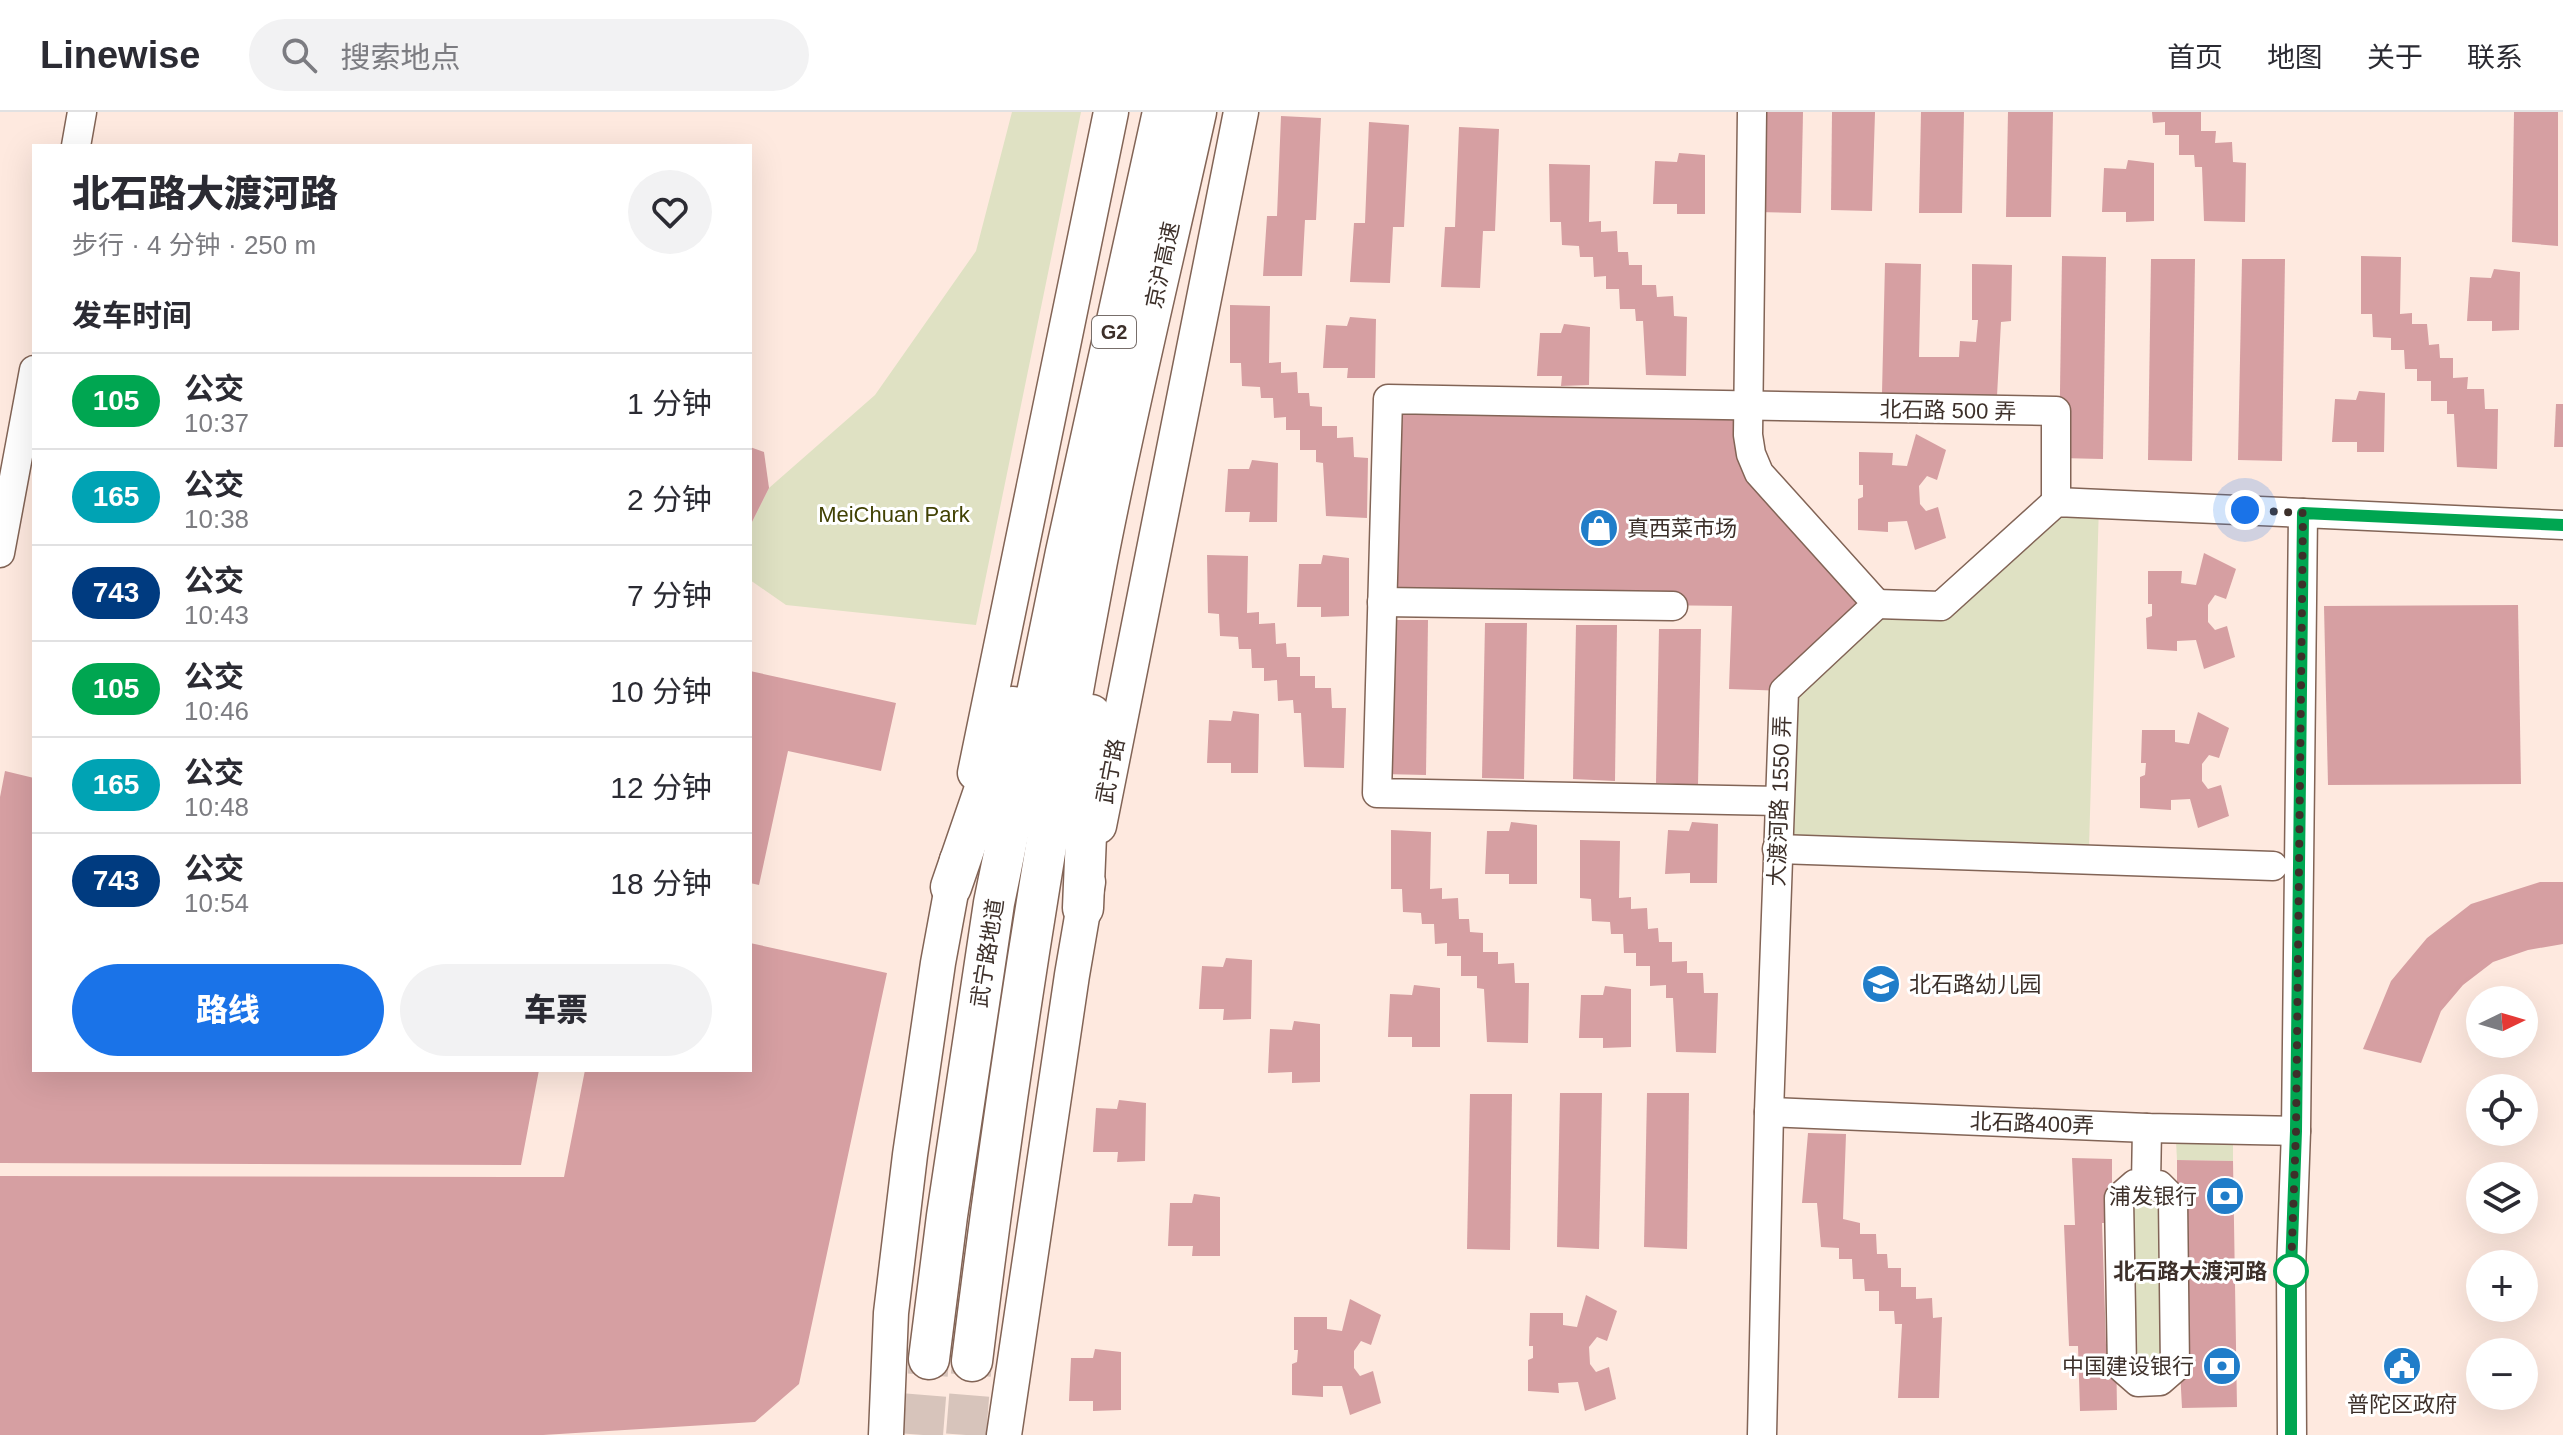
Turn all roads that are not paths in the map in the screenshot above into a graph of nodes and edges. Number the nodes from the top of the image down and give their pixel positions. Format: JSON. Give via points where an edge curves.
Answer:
{"nodes":[{"id":1,"x":82,"y":112,"type":"edge"},
{"id":2,"x":1111,"y":112,"type":"edge"},
{"id":3,"x":1163,"y":112,"type":"edge"},
{"id":4,"x":1196,"y":112,"type":"edge"},
{"id":5,"x":1241,"y":112,"type":"edge"},
{"id":6,"x":1752,"y":112,"type":"edge"},
{"id":7,"x":76,"y":144,"type":"edge"},
{"id":8,"x":32,"y":381,"type":"edge"},
{"id":9,"x":1748,"y":407,"type":"junction"},
{"id":10,"x":2056,"y":502,"type":"junction"},
{"id":11,"x":2303,"y":513,"type":"junction"},
{"id":12,"x":2563,"y":525,"type":"edge"},
{"id":13,"x":0,"y":553,"type":"edge"},
{"id":14,"x":1082,"y":555,"type":"junction"},
{"id":15,"x":1382,"y":602,"type":"junction"},
{"id":16,"x":1877,"y":604,"type":"junction"},
{"id":17,"x":1673,"y":606,"type":"dead end"},
{"id":18,"x":1779,"y":801,"type":"junction"},
{"id":19,"x":1777,"y":849,"type":"junction"},
{"id":20,"x":2273,"y":866,"type":"dead end"},
{"id":21,"x":951,"y":887,"type":"junction"},
{"id":22,"x":1083,"y":908,"type":"junction"},
{"id":23,"x":1769,"y":1112,"type":"junction"},
{"id":24,"x":2147,"y":1128,"type":"junction"},
{"id":25,"x":2296,"y":1131,"type":"junction"},
{"id":26,"x":2146,"y":1184,"type":"junction"},
{"id":27,"x":929,"y":1359,"type":"tunnel mouth"},
{"id":28,"x":972,"y":1361,"type":"tunnel mouth"},
{"id":29,"x":886,"y":1435,"type":"edge"},
{"id":30,"x":1004,"y":1435,"type":"edge"},
{"id":31,"x":1762,"y":1435,"type":"edge"},
{"id":32,"x":2292,"y":1435,"type":"edge"}],
"edges":[{"from":1,"to":7,"type":"street"},
{"from":2,"to":21,"type":"main road"},
{"from":3,"to":14,"type":"highway","name":"京沪高速","number":"G2"},
{"from":4,"to":14,"type":"highway","name":"京沪高速","number":"G2"},
{"from":5,"to":22,"type":"main road","name":"武宁路"},
{"from":6,"to":9,"type":"street"},
{"from":8,"to":13,"type":"street"},
{"from":9,"to":10,"type":"street","name":"北石路 500 弄","via":[[2056,411]]},
{"from":9,"to":15,"type":"street","via":[[1388,399]]},
{"from":9,"to":16,"type":"street","via":[[1749,445],[1759,473]]},
{"from":10,"to":11,"type":"street"},
{"from":10,"to":16,"type":"street","via":[[1941,606]]},
{"from":11,"to":12,"type":"street"},
{"from":11,"to":25,"type":"street"},
{"from":14,"to":21,"type":"highway"},
{"from":14,"to":22,"type":"highway"},
{"from":14,"to":27,"type":"highway","name":"武宁路地道","via":[[994,903]]},
{"from":14,"to":28,"type":"highway","name":"武宁路地道"},
{"from":15,"to":17,"type":"street"},
{"from":15,"to":18,"type":"street","via":[[1377,793]]},
{"from":16,"to":18,"type":"street","name":"大渡河路 1550 弄","via":[[1784,691]]},
{"from":18,"to":19,"type":"street","name":"大渡河路 1550 弄"},
{"from":19,"to":20,"type":"street"},
{"from":19,"to":23,"type":"street","name":"大渡河路 1550 弄"},
{"from":21,"to":29,"type":"main road","via":[[891,1313]]},
{"from":22,"to":30,"type":"main road","name":"武宁路"},
{"from":23,"to":24,"type":"street","name":"北石路400弄"},
{"from":23,"to":31,"type":"street","name":"大渡河路 1550 弄"},
{"from":24,"to":25,"type":"street","name":"北石路400弄"},
{"from":24,"to":26,"type":"street"},
{"from":25,"to":32,"type":"street"},
{"from":26,"to":26,"type":"street","via":[[2135,1184],[2119,1198],[2122,1368],[2138,1382],[2160,1381],[2175,1368],[2173,1199],[2159,1185]]}]}
